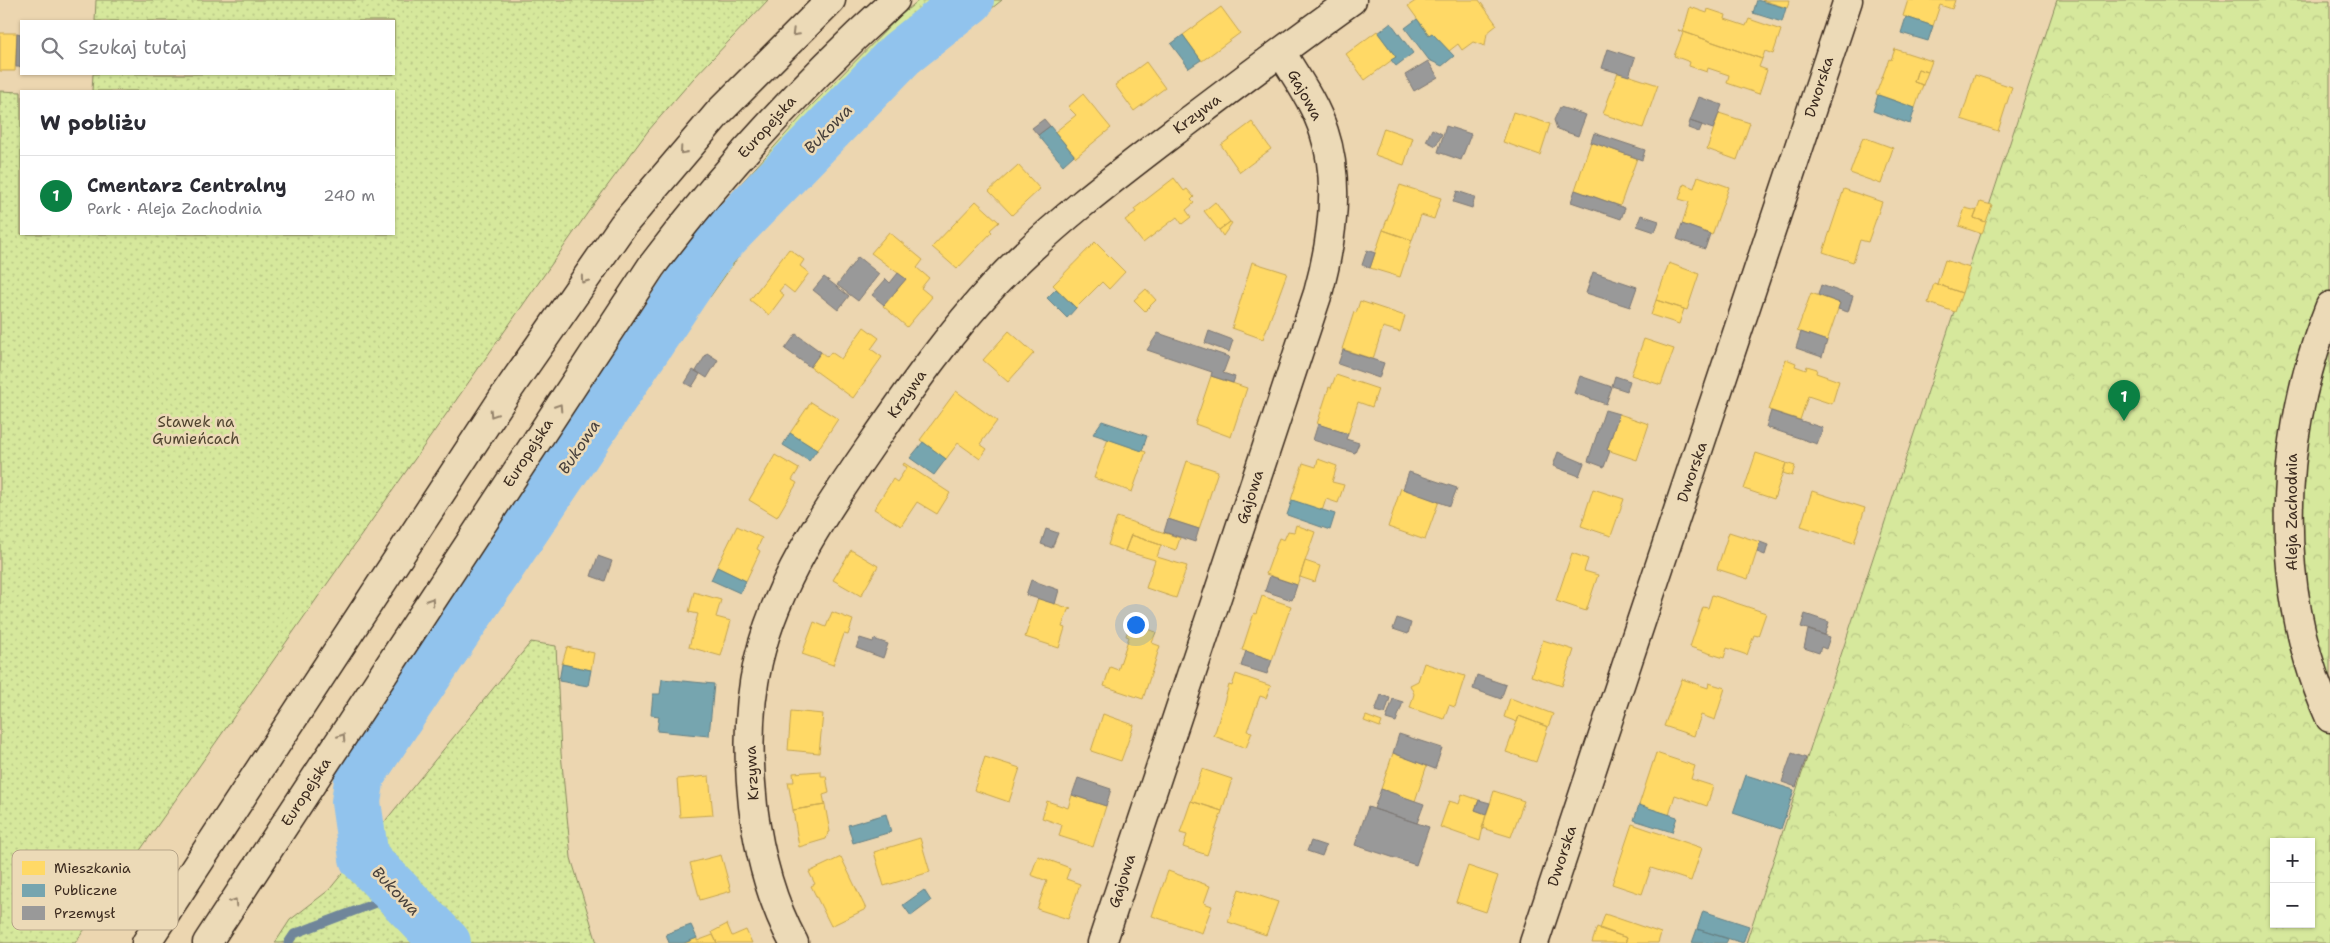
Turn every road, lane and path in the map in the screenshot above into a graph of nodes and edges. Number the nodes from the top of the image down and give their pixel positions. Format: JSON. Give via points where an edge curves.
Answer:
{"nodes":[{"id":1,"x":831,"y":0,"type":"edge"},
{"id":2,"x":895,"y":0,"type":"edge"},
{"id":3,"x":1352,"y":0,"type":"edge"},
{"id":4,"x":1848,"y":0,"type":"edge"},
{"id":5,"x":1280,"y":52,"type":"junction"},
{"id":6,"x":2330,"y":306,"type":"edge"},
{"id":7,"x":2330,"y":718,"type":"edge"},
{"id":8,"x":178,"y":894,"type":"edge"},
{"id":9,"x":155,"y":930,"type":"edge"},
{"id":10,"x":146,"y":943,"type":"edge"},
{"id":11,"x":207,"y":943,"type":"edge"},
{"id":12,"x":794,"y":943,"type":"edge"},
{"id":13,"x":1102,"y":943,"type":"edge"},
{"id":14,"x":1534,"y":943,"type":"edge"}],
"edges":[{"from":1,"to":8,"type":"street","one_way":true,"via":[[719,112],[622,225],[501,401]]},
{"from":11,"to":2,"type":"street","name":"Europejska","one_way":true,"via":[[651,267],[702,200],[764,129],[826,64]]},
{"from":3,"to":5,"type":"street","name":"Krzywa"},
{"from":4,"to":14,"type":"street","name":"Dworska"},
{"from":5,"to":12,"type":"street","name":"Krzywa","via":[[1128,167],[996,284],[923,370],[804,549],[764,641],[750,727],[752,790],[761,856],[768,883]]},
{"from":5,"to":13,"type":"street","name":"Gajowa","via":[[1316,111],[1329,148],[1333,194],[1326,262]]},
{"from":6,"to":7,"type":"street","name":"Aleja Zachodnia","via":[[2308,370],[2292,448],[2290,558],[2308,659]]},
{"from":9,"to":10,"type":"street","one_way":true}]}
